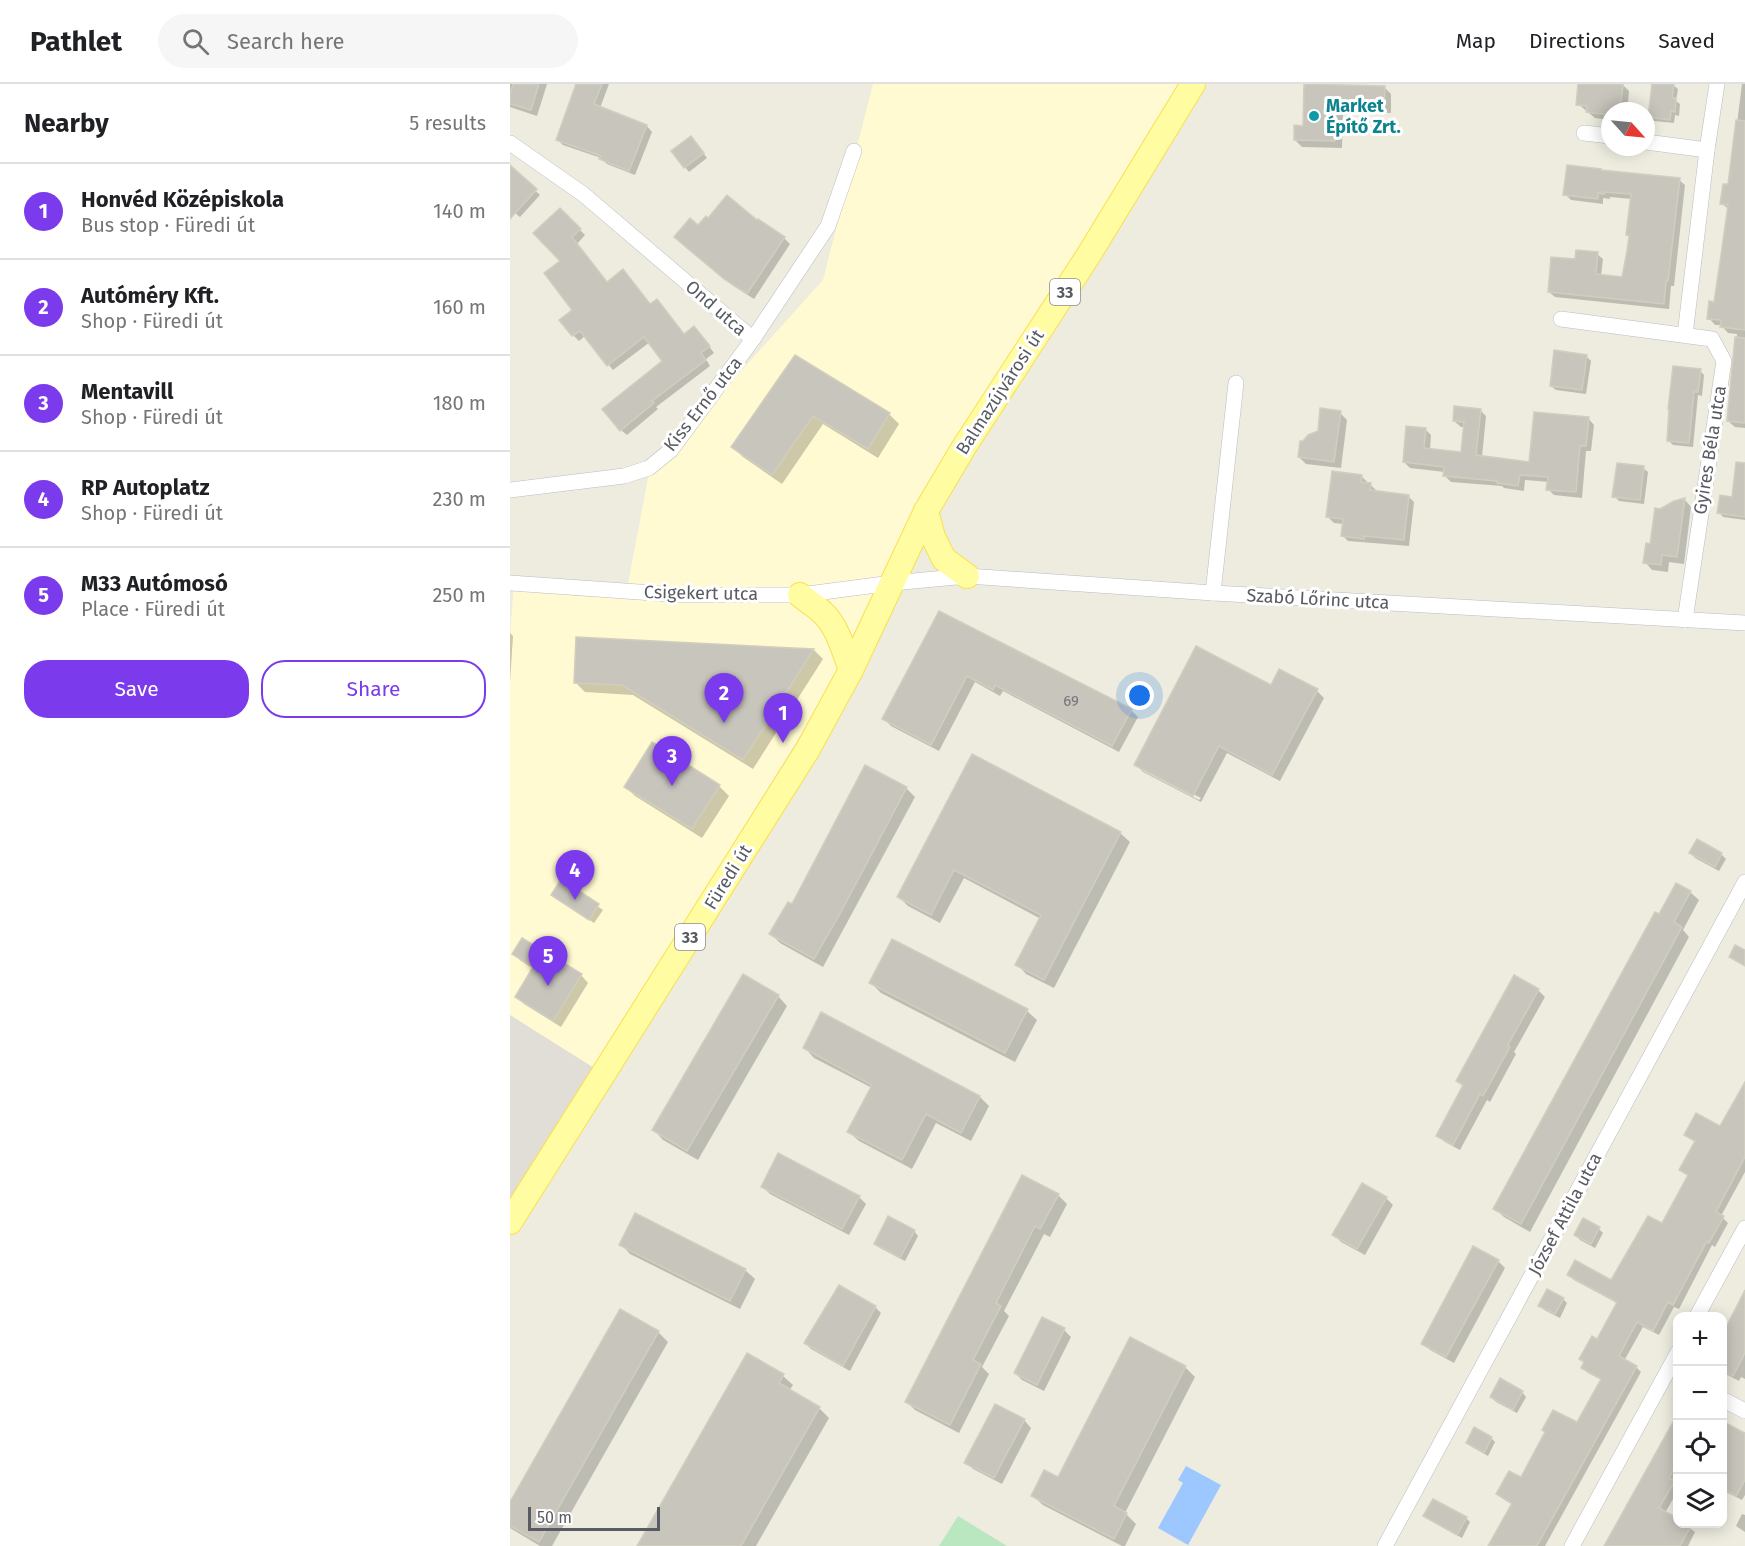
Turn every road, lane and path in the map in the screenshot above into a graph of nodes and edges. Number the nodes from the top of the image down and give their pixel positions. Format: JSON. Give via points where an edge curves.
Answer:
{"nodes":[{"id":1,"x":1193,"y":84,"type":"edge"},
{"id":2,"x":1717,"y":84,"type":"edge"},
{"id":3,"x":1584,"y":133,"type":"dead end"},
{"id":4,"x":1601,"y":135,"type":"edge"},
{"id":5,"x":510,"y":143,"type":"edge"},
{"id":6,"x":1655,"y":143,"type":"edge"},
{"id":7,"x":854,"y":150,"type":"dead end"},
{"id":8,"x":1707,"y":150,"type":"junction"},
{"id":9,"x":1561,"y":319,"type":"dead end"},
{"id":10,"x":1685,"y":334,"type":"junction"},
{"id":11,"x":753,"y":339,"type":"junction"},
{"id":12,"x":1236,"y":383,"type":"dead end"},
{"id":13,"x":510,"y":490,"type":"edge"},
{"id":14,"x":926,"y":511,"type":"junction"},
{"id":15,"x":967,"y":576,"type":"junction"},
{"id":16,"x":510,"y":583,"type":"edge"},
{"id":17,"x":892,"y":583,"type":"junction"},
{"id":18,"x":1213,"y":593,"type":"junction"},
{"id":19,"x":800,"y":595,"type":"junction"},
{"id":20,"x":1685,"y":620,"type":"junction"},
{"id":21,"x":1745,"y":623,"type":"edge"},
{"id":22,"x":851,"y":670,"type":"junction"},
{"id":23,"x":1745,"y":882,"type":"edge"},
{"id":24,"x":510,"y":1222,"type":"edge"},
{"id":25,"x":1745,"y":1228,"type":"edge"},
{"id":26,"x":1700,"y":1312,"type":"edge"},
{"id":27,"x":1672,"y":1374,"type":"edge"},
{"id":28,"x":1727,"y":1402,"type":"edge"},
{"id":29,"x":1745,"y":1411,"type":"edge"},
{"id":30,"x":1385,"y":1546,"type":"edge"},
{"id":31,"x":1572,"y":1546,"type":"edge"}],
"edges":[{"from":1,"to":14,"type":"main road","name":"Balmazújvárosi út","number":"33"},
{"from":2,"to":8,"type":"street"},
{"from":3,"to":4,"type":"street"},
{"from":5,"to":11,"type":"street","name":"Ond utca","via":[[583,194]]},
{"from":6,"to":8,"type":"street"},
{"from":7,"to":11,"type":"street","name":"Ond utca","via":[[828,226]]},
{"from":8,"to":10,"type":"street"},
{"from":9,"to":10,"type":"street","name":"Gyires Béla utca"},
{"from":10,"to":20,"type":"street","name":"Gyires Béla utca","via":[[1712,339],[1724,361]]},
{"from":11,"to":13,"type":"street","name":"Kiss Ernő utca","via":[[671,450],[649,468],[624,476]]},
{"from":12,"to":18,"type":"street"},
{"from":14,"to":15,"type":"main road","via":[[944,560]]},
{"from":14,"to":17,"type":"main road","name":"Balmazújvárosi út","number":"33"},
{"from":15,"to":17,"type":"street","name":"Szabó Lőrinc utca"},
{"from":15,"to":18,"type":"street","name":"Szabó Lőrinc utca"},
{"from":16,"to":19,"type":"street","name":"Csigekert utca","via":[[682,595]]},
{"from":17,"to":19,"type":"street","name":"Csigekert utca"},
{"from":17,"to":22,"type":"main road","name":"Füredi út","number":"33"},
{"from":18,"to":20,"type":"street","name":"Szabó Lőrinc utca"},
{"from":19,"to":22,"type":"main road","via":[[832,624]]},
{"from":20,"to":21,"type":"street","name":"Szabó Lőrinc utca"},
{"from":22,"to":24,"type":"main road","name":"Füredi út","number":"33","via":[[808,749]]},
{"from":23,"to":30,"type":"street","name":"József Attila utca"},
{"from":25,"to":26,"type":"street"},
{"from":27,"to":31,"type":"street"},
{"from":28,"to":29,"type":"street"}]}
